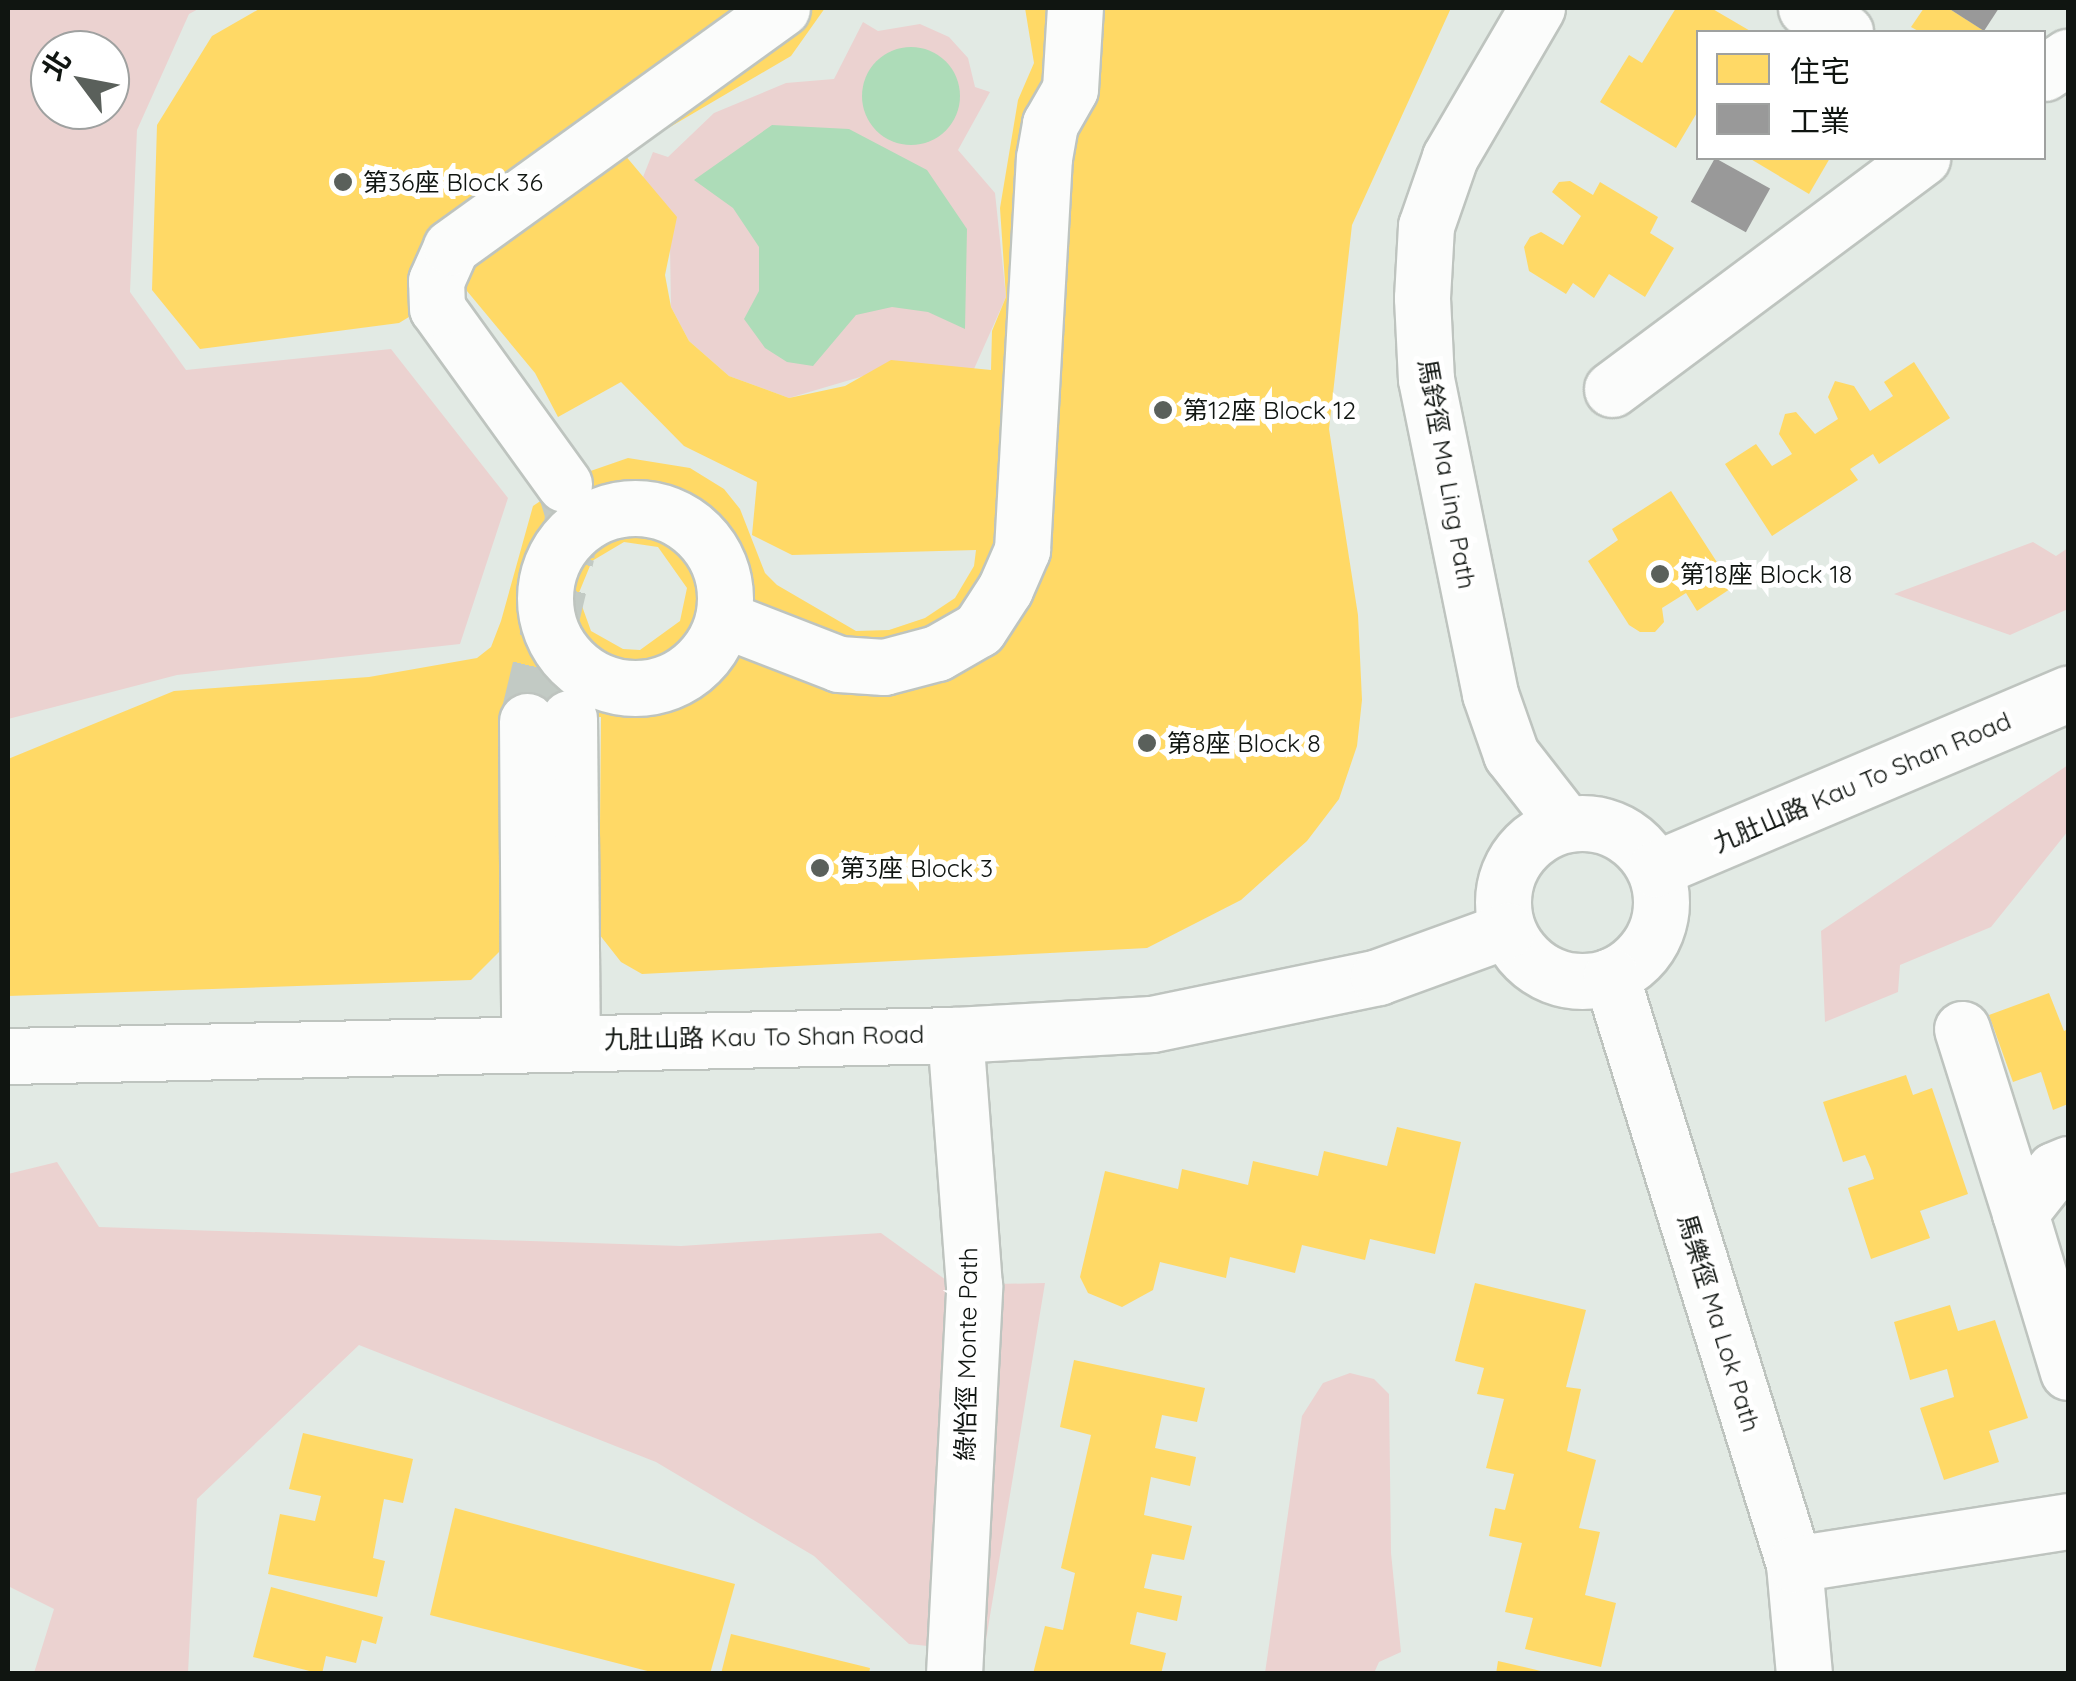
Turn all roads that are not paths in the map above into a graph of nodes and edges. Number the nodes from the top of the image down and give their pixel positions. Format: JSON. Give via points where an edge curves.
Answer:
{"nodes":[{"id":1,"x":782,"y":8,"type":"edge"},
{"id":2,"x":1075,"y":8,"type":"edge"},
{"id":3,"x":1538,"y":8,"type":"edge"},
{"id":4,"x":1806,"y":8,"type":"edge"},
{"id":5,"x":1842,"y":30,"type":"edge"},
{"id":6,"x":2068,"y":57,"type":"edge"},
{"id":7,"x":2046,"y":72,"type":"edge"},
{"id":8,"x":1919,"y":160,"type":"edge"},
{"id":9,"x":1612,"y":389,"type":"dead end"},
{"id":10,"x":564,"y":484,"type":"tunnel mouth"},
{"id":11,"x":724,"y":620,"type":"dead end"},
{"id":12,"x":2068,"y":694,"type":"edge"},
{"id":13,"x":548,"y":720,"type":"tunnel mouth"},
{"id":14,"x":1565,"y":823,"type":"junction"},
{"id":15,"x":1655,"y":870,"type":"junction"},
{"id":16,"x":1507,"y":930,"type":"junction"},
{"id":17,"x":1611,"y":976,"type":"junction"},
{"id":18,"x":1962,"y":1029,"type":"dead end"},
{"id":19,"x":955,"y":1034,"type":"junction"},
{"id":20,"x":551,"y":1040,"type":"junction"},
{"id":21,"x":8,"y":1056,"type":"edge"},
{"id":22,"x":2068,"y":1164,"type":"edge"},
{"id":23,"x":2020,"y":1213,"type":"junction"},
{"id":24,"x":2068,"y":1372,"type":"edge"},
{"id":25,"x":2068,"y":1521,"type":"edge"},
{"id":26,"x":1794,"y":1564,"type":"junction"},
{"id":27,"x":954,"y":1674,"type":"edge"},
{"id":28,"x":1804,"y":1674,"type":"edge"}],
"edges":[{"from":1,"to":10,"type":"street","via":[[450,247],[436,281],[437,308]]},
{"from":2,"to":11,"type":"street","via":[[1070,89],[1050,124],[1044,158],[1022,550],[1006,589],[979,629],[937,653],[884,667],[838,664]]},
{"from":3,"to":14,"type":"street","name":"馬鈴徑 Ma Ling Path","via":[[1450,158],[1426,226],[1422,298],[1429,396],[1490,694],[1511,754]]},
{"from":4,"to":5,"type":"street"},
{"from":6,"to":7,"type":"street"},
{"from":8,"to":9,"type":"street"},
{"from":12,"to":15,"type":"street","name":"九肚山路 Kau To Shan Road"},
{"from":13,"to":20,"type":"street"},
{"from":14,"to":15,"type":"street","via":[[1592,821],[1618,830]]},
{"from":14,"to":16,"type":"street","via":[[1540,834],[1505,876]]},
{"from":15,"to":17,"type":"street","via":[[1662,894],[1650,942]]},
{"from":16,"to":17,"type":"street","via":[[1538,969],[1586,982]]},
{"from":16,"to":19,"type":"street","name":"九肚山路 Kau To Shan Road","via":[[1378,977],[1267,1004],[1152,1024]]},
{"from":17,"to":26,"type":"street","name":"馬樂徑 Ma Lok Path"},
{"from":18,"to":23,"type":"street"},
{"from":19,"to":20,"type":"street","name":"九肚山路 Kau To Shan Road"},
{"from":19,"to":27,"type":"street","name":"綠怡徑 Monte Path","via":[[974,1286]]},
{"from":20,"to":21,"type":"street","name":"九肚山路 Kau To Shan Road"},
{"from":22,"to":23,"type":"street","via":[[2054,1170]]},
{"from":23,"to":24,"type":"street"},
{"from":25,"to":26,"type":"street"},
{"from":26,"to":28,"type":"street","name":"馬樂徑 Ma Lok Path"}]}
